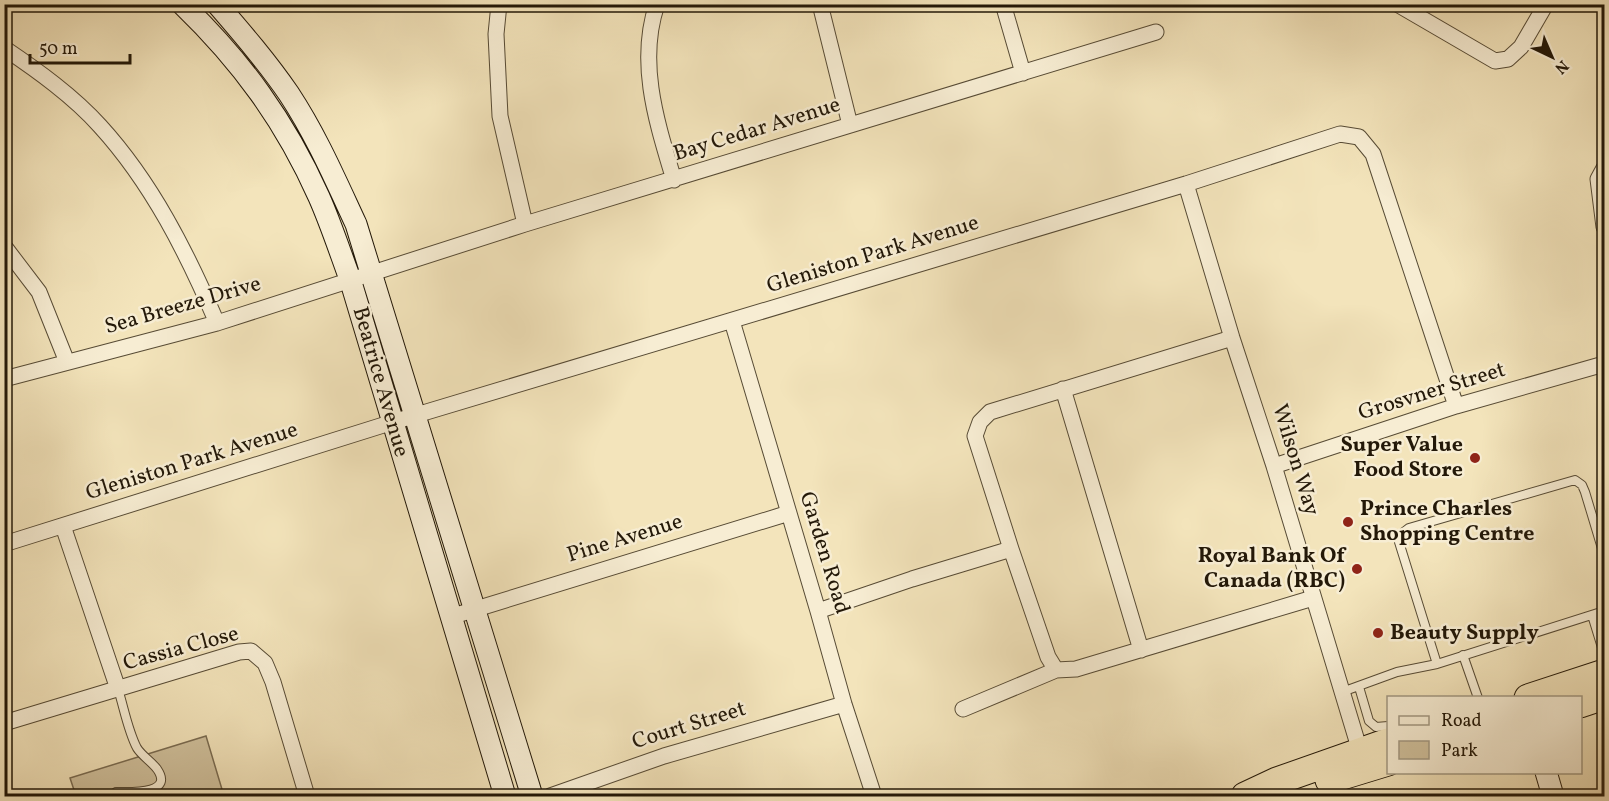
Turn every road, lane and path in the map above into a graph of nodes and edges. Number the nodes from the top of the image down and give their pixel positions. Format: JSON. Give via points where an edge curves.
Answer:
{"nodes":[{"id":1,"x":182,"y":4,"type":"edge"},
{"id":2,"x":217,"y":4,"type":"edge"},
{"id":3,"x":499,"y":4,"type":"edge"},
{"id":4,"x":657,"y":4,"type":"edge"},
{"id":5,"x":820,"y":4,"type":"edge"},
{"id":6,"x":1003,"y":4,"type":"edge"},
{"id":7,"x":1397,"y":4,"type":"edge"},
{"id":8,"x":1545,"y":4,"type":"edge"},
{"id":9,"x":1156,"y":32,"type":"dead end"},
{"id":10,"x":4,"y":48,"type":"edge"},
{"id":11,"x":1023,"y":74,"type":"junction"},
{"id":12,"x":850,"y":125,"type":"junction"},
{"id":13,"x":1605,"y":168,"type":"edge"},
{"id":14,"x":674,"y":180,"type":"junction"},
{"id":15,"x":1186,"y":184,"type":"junction"},
{"id":16,"x":525,"y":224,"type":"junction"},
{"id":17,"x":1605,"y":227,"type":"edge"},
{"id":18,"x":4,"y":246,"type":"edge"},
{"id":19,"x":372,"y":273,"type":"junction"},
{"id":20,"x":350,"y":279,"type":"junction"},
{"id":21,"x":732,"y":321,"type":"junction"},
{"id":22,"x":217,"y":323,"type":"junction"},
{"id":23,"x":1232,"y":338,"type":"junction"},
{"id":24,"x":67,"y":362,"type":"junction"},
{"id":25,"x":1605,"y":364,"type":"edge"},
{"id":26,"x":4,"y":379,"type":"edge"},
{"id":27,"x":1063,"y":389,"type":"junction"},
{"id":28,"x":1456,"y":406,"type":"junction"},
{"id":29,"x":416,"y":416,"type":"junction"},
{"id":30,"x":393,"y":422,"type":"junction"},
{"id":31,"x":1275,"y":465,"type":"junction"},
{"id":32,"x":789,"y":513,"type":"junction"},
{"id":33,"x":63,"y":526,"type":"junction"},
{"id":34,"x":4,"y":544,"type":"edge"},
{"id":35,"x":1011,"y":549,"type":"junction"},
{"id":36,"x":1605,"y":555,"type":"edge"},
{"id":37,"x":1313,"y":598,"type":"junction"},
{"id":38,"x":474,"y":609,"type":"junction"},
{"id":39,"x":818,"y":611,"type":"junction"},
{"id":40,"x":1605,"y":611,"type":"edge"},
{"id":41,"x":1592,"y":615,"type":"junction"},
{"id":42,"x":450,"y":617,"type":"junction"},
{"id":43,"x":1141,"y":650,"type":"junction"},
{"id":44,"x":1605,"y":654,"type":"edge"},
{"id":45,"x":1463,"y":656,"type":"junction"},
{"id":46,"x":1437,"y":664,"type":"junction"},
{"id":47,"x":1056,"y":670,"type":"junction"},
{"id":48,"x":1605,"y":673,"type":"edge"},
{"id":49,"x":1359,"y":687,"type":"junction"},
{"id":50,"x":118,"y":689,"type":"junction"},
{"id":51,"x":1342,"y":692,"type":"junction"},
{"id":52,"x":1477,"y":696,"type":"edge"},
{"id":53,"x":1534,"y":696,"type":"edge"},
{"id":54,"x":1605,"y":696,"type":"edge"},
{"id":55,"x":844,"y":704,"type":"junction"},
{"id":56,"x":1582,"y":704,"type":"edge"},
{"id":57,"x":963,"y":709,"type":"dead end"},
{"id":58,"x":4,"y":723,"type":"edge"},
{"id":59,"x":1387,"y":726,"type":"edge"},
{"id":60,"x":1387,"y":743,"type":"edge"},
{"id":61,"x":1360,"y":751,"type":"junction"},
{"id":62,"x":1387,"y":763,"type":"edge"},
{"id":63,"x":1547,"y":774,"type":"edge"},
{"id":64,"x":116,"y":792,"type":"dead end"},
{"id":65,"x":307,"y":796,"type":"edge"},
{"id":66,"x":505,"y":796,"type":"edge"},
{"id":67,"x":532,"y":796,"type":"edge"},
{"id":68,"x":549,"y":796,"type":"edge"},
{"id":69,"x":874,"y":796,"type":"edge"},
{"id":70,"x":1245,"y":796,"type":"edge"},
{"id":71,"x":1251,"y":796,"type":"edge"},
{"id":72,"x":1553,"y":796,"type":"edge"}],
"edges":[{"from":1,"to":20,"type":"main road","name":"Beatrice Avenue","via":[[248,76],[289,136],[320,198]]},
{"from":2,"to":19,"type":"main road","name":"Beatrice Avenue","via":[[261,56],[315,138],[356,224]]},
{"from":3,"to":16,"type":"street","via":[[496,34],[500,116]]},
{"from":4,"to":14,"type":"street","via":[[648,54],[649,82]]},
{"from":5,"to":12,"type":"street"},
{"from":6,"to":11,"type":"street"},
{"from":7,"to":8,"type":"street","via":[[1495,61],[1508,59],[1521,47]]},
{"from":9,"to":11,"type":"street","name":"Bay Cedar Avenue"},
{"from":10,"to":22,"type":"street","via":[[64,92],[100,125],[128,159],[173,231]]},
{"from":11,"to":12,"type":"street","name":"Bay Cedar Avenue"},
{"from":12,"to":14,"type":"street","name":"Bay Cedar Avenue"},
{"from":13,"to":17,"type":"street","via":[[1598,179]]},
{"from":14,"to":16,"type":"street","name":"Bay Cedar Avenue"},
{"from":15,"to":21,"type":"street","name":"Gleniston Park Avenue"},
{"from":15,"to":23,"type":"street","name":"Wilson Way"},
{"from":15,"to":28,"type":"street","name":"Gleniston Park Avenue","via":[[1340,134],[1359,137],[1373,154]]},
{"from":16,"to":19,"type":"street","name":"Bay Cedar Avenue"},
{"from":18,"to":24,"type":"street","via":[[39,292]]},
{"from":19,"to":20,"type":"street","name":"Sea Breeze Drive"},
{"from":19,"to":29,"type":"main road","name":"Beatrice Avenue"},
{"from":20,"to":22,"type":"street","name":"Sea Breeze Drive"},
{"from":20,"to":30,"type":"main road","name":"Beatrice Avenue"},
{"from":21,"to":29,"type":"street","name":"Gleniston Park Avenue"},
{"from":21,"to":32,"type":"street","name":"Garden Road"},
{"from":22,"to":24,"type":"street","name":"Sea Breeze Drive"},
{"from":23,"to":27,"type":"street"},
{"from":23,"to":31,"type":"street","name":"Wilson Way"},
{"from":24,"to":26,"type":"street","name":"Sea Breeze Drive"},
{"from":25,"to":28,"type":"street","name":"Grosvner Street"},
{"from":27,"to":35,"type":"street","via":[[990,412],[980,422],[975,436]]},
{"from":27,"to":43,"type":"street"},
{"from":28,"to":31,"type":"street","name":"Grosvner Street"},
{"from":29,"to":30,"type":"street","name":"Gleniston Park Avenue"},
{"from":29,"to":38,"type":"main road","name":"Beatrice Avenue"},
{"from":30,"to":33,"type":"street","name":"Gleniston Park Avenue"},
{"from":30,"to":42,"type":"main road","name":"Beatrice Avenue"},
{"from":31,"to":37,"type":"street","name":"Wilson Way"},
{"from":32,"to":38,"type":"street","name":"Pine Avenue"},
{"from":32,"to":39,"type":"street","name":"Garden Road"},
{"from":33,"to":34,"type":"street","name":"Gleniston Park Avenue"},
{"from":33,"to":50,"type":"street"},
{"from":35,"to":39,"type":"street"},
{"from":35,"to":47,"type":"street"},
{"from":36,"to":46,"type":"lane","via":[[1585,492],[1575,480],[1408,528],[1399,542]]},
{"from":37,"to":43,"type":"street"},
{"from":37,"to":51,"type":"street","name":"Wilson Way"},
{"from":38,"to":42,"type":"street","name":"Pine Avenue"},
{"from":38,"to":67,"type":"main road","name":"Beatrice Avenue"},
{"from":39,"to":55,"type":"street","name":"Garden Road"},
{"from":40,"to":41,"type":"lane"},
{"from":41,"to":44,"type":"lane"},
{"from":41,"to":45,"type":"lane"},
{"from":42,"to":66,"type":"main road","name":"Beatrice Avenue"},
{"from":43,"to":47,"type":"street","via":[[1076,669]]},
{"from":45,"to":46,"type":"lane"},
{"from":45,"to":52,"type":"lane"},
{"from":46,"to":49,"type":"lane","via":[[1397,672]]},
{"from":47,"to":57,"type":"street"},
{"from":48,"to":53,"type":"highway"},
{"from":49,"to":51,"type":"lane"},
{"from":49,"to":59,"type":"lane","via":[[1369,721],[1376,727]]},
{"from":50,"to":58,"type":"street","name":"Cassia Close"},
{"from":50,"to":64,"type":"lane","via":[[138,748],[161,776],[155,788]]},
{"from":50,"to":65,"type":"street","name":"Cassia Close","via":[[251,651],[265,663],[273,682]]},
{"from":51,"to":61,"type":"street","name":"Wilson Way"},
{"from":54,"to":56,"type":"highway"},
{"from":55,"to":68,"type":"street","name":"Court Street","via":[[664,756]]},
{"from":55,"to":69,"type":"street","name":"Garden Road"},
{"from":60,"to":61,"type":"highway"},
{"from":61,"to":70,"type":"highway"},
{"from":62,"to":71,"type":"highway","via":[[1285,793]]},
{"from":63,"to":72,"type":"main road"}]}
